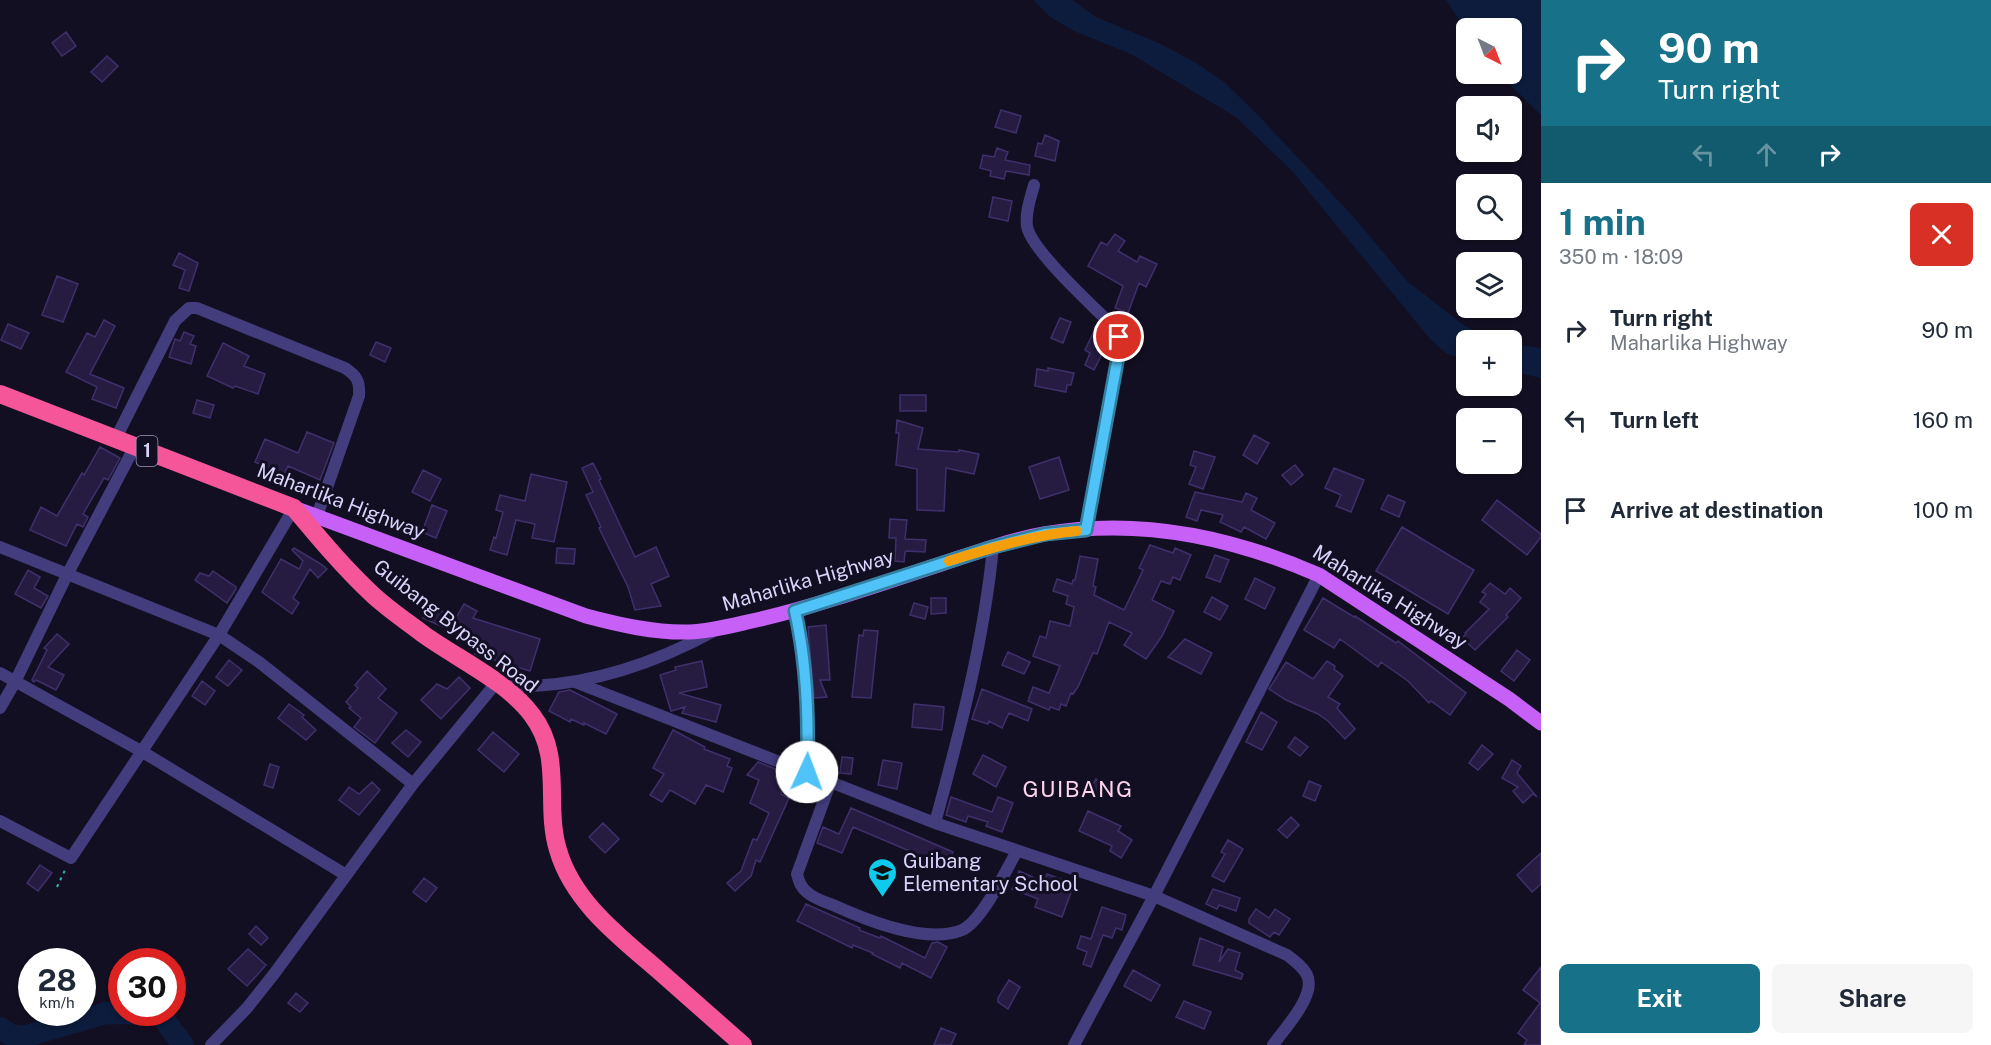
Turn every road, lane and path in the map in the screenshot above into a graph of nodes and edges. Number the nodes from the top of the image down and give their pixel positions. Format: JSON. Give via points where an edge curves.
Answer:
{"nodes":[{"id":1,"x":1034,"y":184,"type":"dead end"},
{"id":2,"x":0,"y":394,"type":"edge"},
{"id":3,"x":116,"y":438,"type":"junction"},
{"id":4,"x":135,"y":446,"type":"junction"},
{"id":5,"x":294,"y":508,"type":"junction"},
{"id":6,"x":316,"y":516,"type":"junction"},
{"id":7,"x":1086,"y":530,"type":"junction"},
{"id":8,"x":0,"y":547,"type":"edge"},
{"id":9,"x":993,"y":547,"type":"junction"},
{"id":10,"x":67,"y":575,"type":"junction"},
{"id":11,"x":1319,"y":575,"type":"junction"},
{"id":12,"x":795,"y":611,"type":"junction"},
{"id":13,"x":718,"y":629,"type":"junction"},
{"id":14,"x":219,"y":635,"type":"junction"},
{"id":15,"x":0,"y":673,"type":"edge"},
{"id":16,"x":15,"y":682,"type":"junction"},
{"id":17,"x":575,"y":682,"type":"junction"},
{"id":18,"x":496,"y":683,"type":"junction"},
{"id":19,"x":0,"y":708,"type":"edge"},
{"id":20,"x":1541,"y":723,"type":"edge"},
{"id":21,"x":141,"y":751,"type":"junction"},
{"id":22,"x":807,"y":772,"type":"junction"},
{"id":23,"x":831,"y":781,"type":"junction"},
{"id":24,"x":413,"y":784,"type":"junction"},
{"id":25,"x":0,"y":821,"type":"edge"},
{"id":26,"x":935,"y":822,"type":"junction"},
{"id":27,"x":1017,"y":851,"type":"junction"},
{"id":28,"x":71,"y":858,"type":"junction"},
{"id":29,"x":346,"y":875,"type":"junction"},
{"id":30,"x":57,"y":887,"type":"dead end"},
{"id":31,"x":1154,"y":896,"type":"junction"},
{"id":32,"x":214,"y":1042,"type":"edge"},
{"id":33,"x":743,"y":1045,"type":"edge"},
{"id":34,"x":1074,"y":1045,"type":"edge"},
{"id":35,"x":1273,"y":1045,"type":"edge"}],
"edges":[{"from":1,"to":7,"type":"street","via":[[1026,218],[1032,238],[1119,337]]},
{"from":2,"to":3,"type":"highway","name":"Maharlika Highway","number":"1"},
{"from":3,"to":4,"type":"highway","name":"Maharlika Highway","number":"1"},
{"from":3,"to":6,"type":"street","via":[[175,321],[189,308],[197,308],[355,375],[360,384],[359,396]]},
{"from":4,"to":5,"type":"highway","name":"Maharlika Highway","number":"1"},
{"from":4,"to":10,"type":"street"},
{"from":5,"to":6,"type":"main road","name":"Maharlika Highway","number":"1"},
{"from":5,"to":14,"type":"street"},
{"from":5,"to":18,"type":"highway","name":"Guibang Bypass Road","via":[[374,596]]},
{"from":6,"to":13,"type":"main road","name":"Maharlika Highway","number":"1","via":[[595,618],[665,632]]},
{"from":7,"to":9,"type":"main road","name":"Maharlika Highway","number":"1","via":[[1045,534]]},
{"from":7,"to":11,"type":"main road","name":"Maharlika Highway","number":"1","via":[[1143,529],[1201,536],[1258,550]]},
{"from":8,"to":10,"type":"street"},
{"from":9,"to":12,"type":"main road","name":"Maharlika Highway","number":"1"},
{"from":9,"to":26,"type":"street","via":[[977,663]]},
{"from":10,"to":14,"type":"street"},
{"from":10,"to":16,"type":"street"},
{"from":11,"to":20,"type":"main road","name":"Maharlika Highway","number":"1"},
{"from":11,"to":31,"type":"street"},
{"from":12,"to":13,"type":"main road","name":"Maharlika Highway","number":"1"},
{"from":12,"to":22,"type":"street","via":[[807,694]]},
{"from":13,"to":17,"type":"street","via":[[680,649]]},
{"from":14,"to":21,"type":"street"},
{"from":14,"to":24,"type":"street"},
{"from":15,"to":16,"type":"street"},
{"from":16,"to":19,"type":"street"},
{"from":16,"to":21,"type":"street"},
{"from":17,"to":18,"type":"street","via":[[531,686]]},
{"from":17,"to":22,"type":"street"},
{"from":18,"to":24,"type":"street"},
{"from":18,"to":33,"type":"highway","name":"Guibang Bypass Road","via":[[514,696],[541,728],[549,748],[558,850],[583,897],[606,924]]},
{"from":21,"to":28,"type":"street"},
{"from":21,"to":29,"type":"street"},
{"from":22,"to":23,"type":"street"},
{"from":23,"to":26,"type":"street"},
{"from":23,"to":27,"type":"street","via":[[797,874],[810,895],[852,914],[898,929],[931,934],[964,929],[990,898]]},
{"from":24,"to":29,"type":"street"},
{"from":25,"to":28,"type":"street"},
{"from":26,"to":27,"type":"street"},
{"from":27,"to":31,"type":"street"},
{"from":28,"to":30,"type":"path"},
{"from":29,"to":32,"type":"street","via":[[274,974]]},
{"from":31,"to":34,"type":"street"},
{"from":31,"to":35,"type":"street","via":[[1287,955],[1300,966],[1308,978],[1309,991]]}]}
